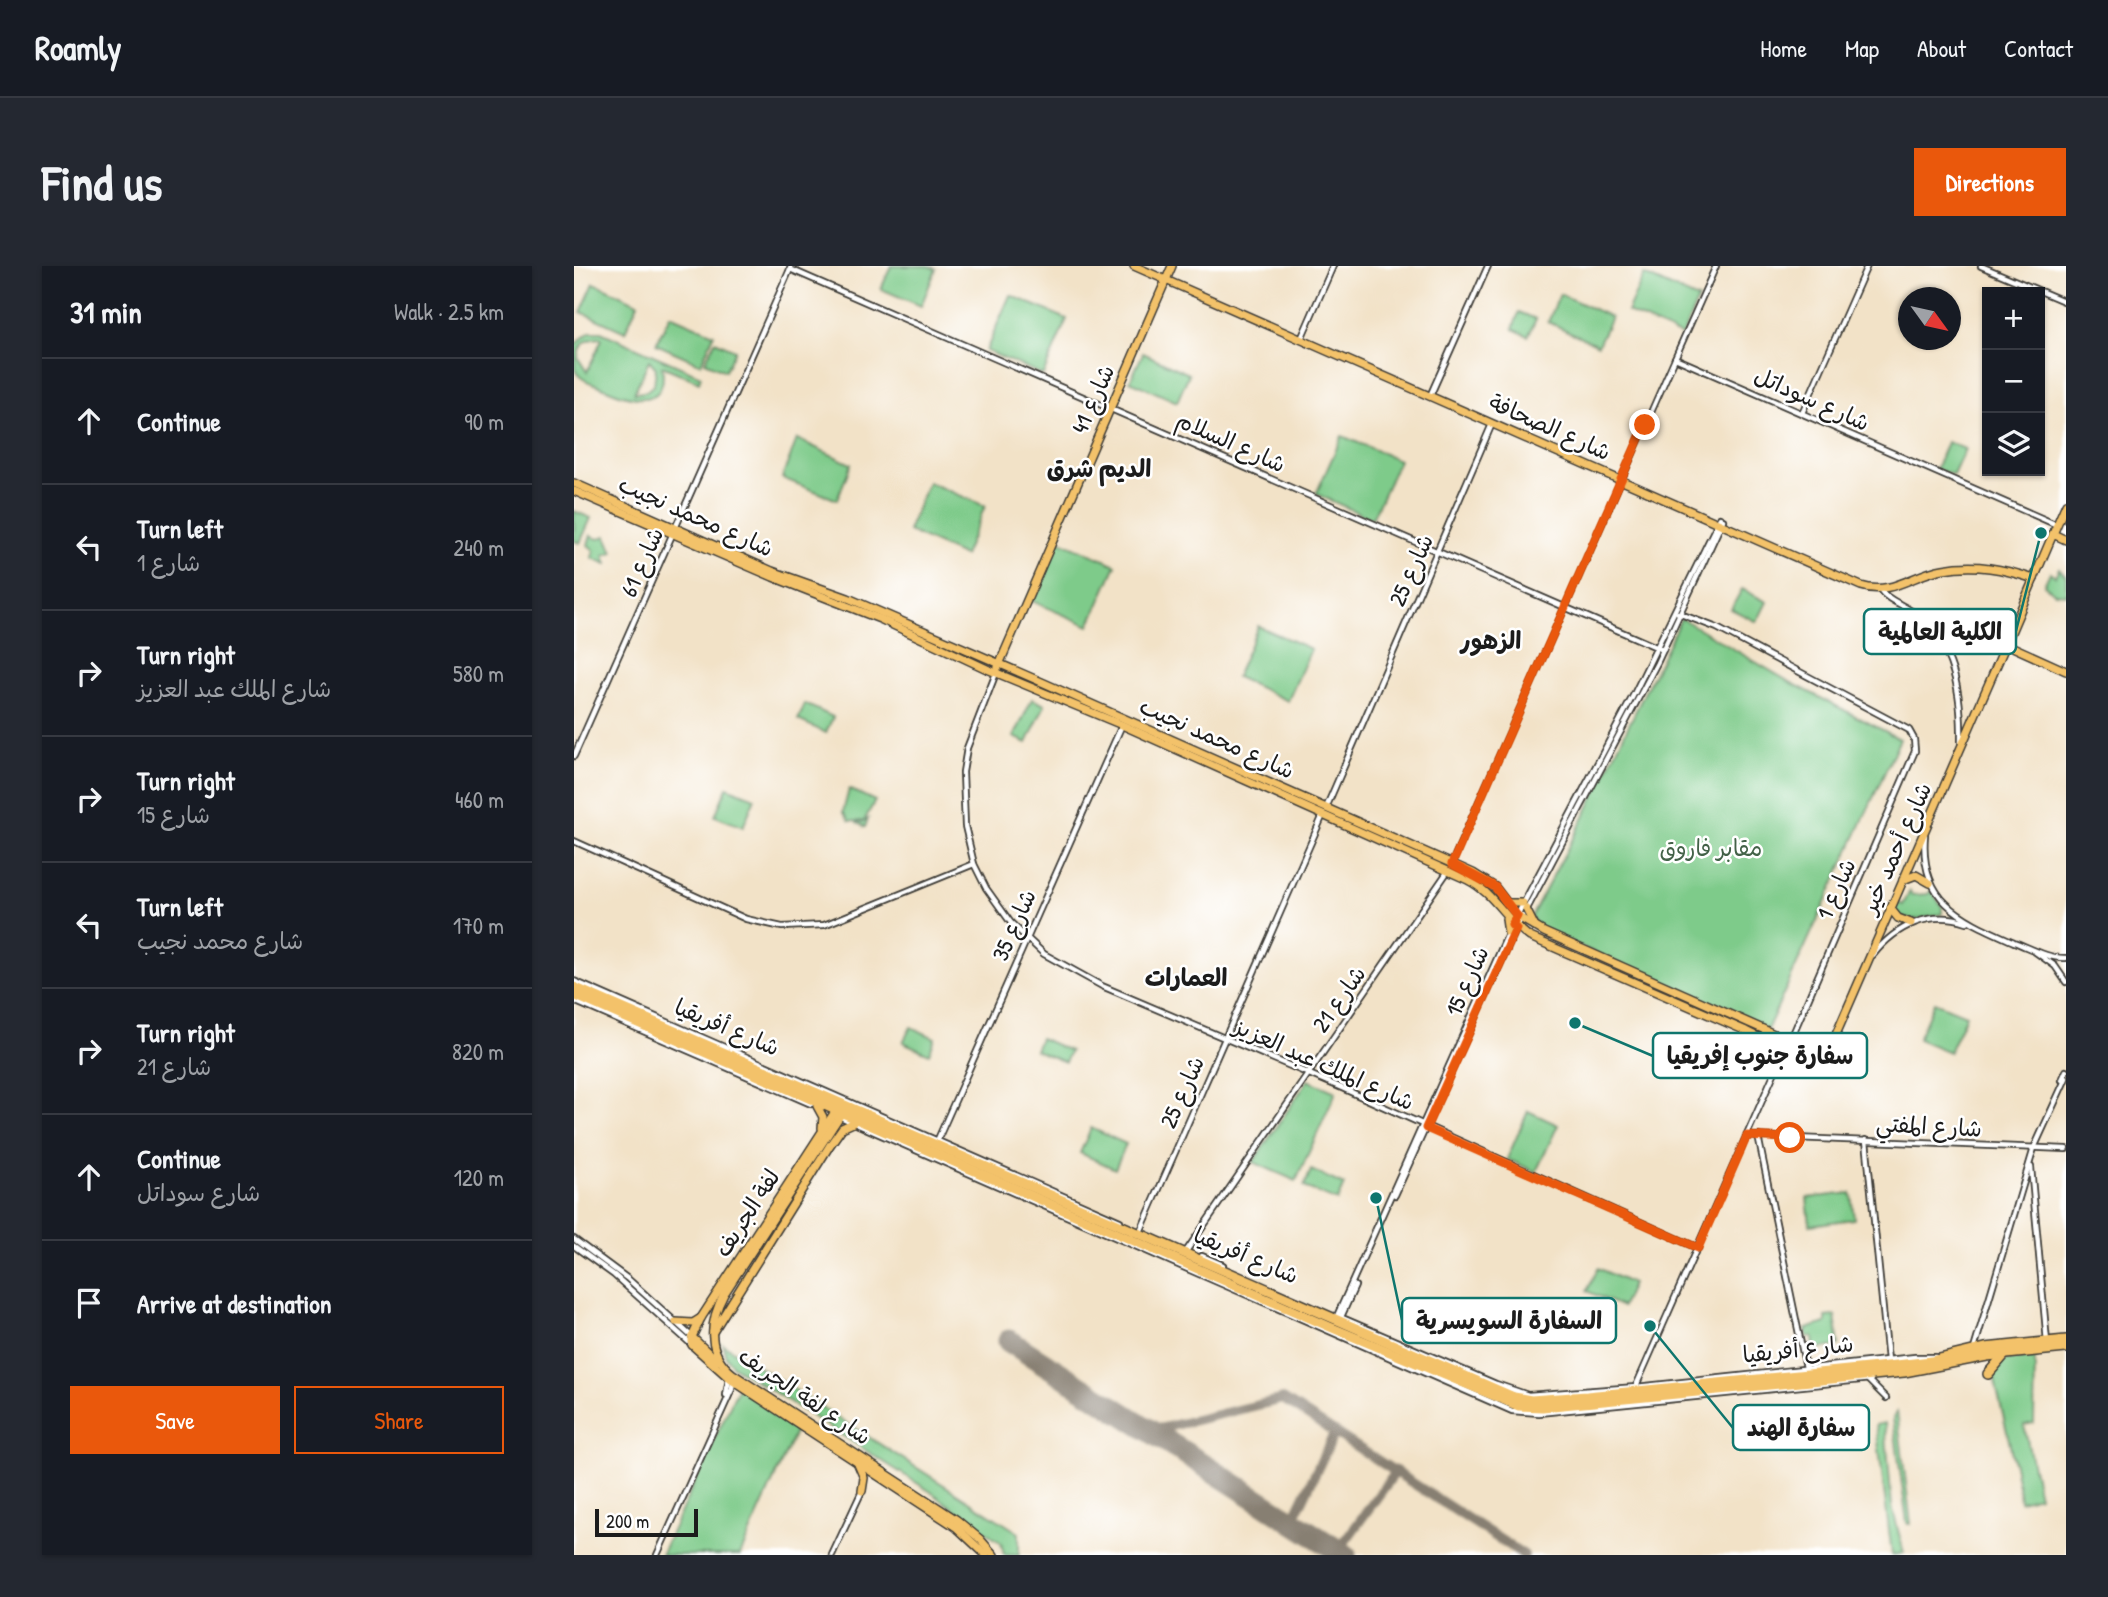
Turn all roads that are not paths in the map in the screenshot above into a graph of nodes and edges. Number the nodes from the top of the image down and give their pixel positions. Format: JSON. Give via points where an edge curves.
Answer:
{"nodes":[{"id":1,"x":1134,"y":266,"type":"edge"},
{"id":2,"x":1143,"y":266,"type":"edge"},
{"id":3,"x":1172,"y":266,"type":"edge"},
{"id":4,"x":1333,"y":266,"type":"edge"},
{"id":5,"x":1488,"y":266,"type":"edge"},
{"id":6,"x":1716,"y":266,"type":"edge"},
{"id":7,"x":1867,"y":266,"type":"edge"},
{"id":8,"x":1981,"y":266,"type":"edge"},
{"id":9,"x":790,"y":267,"type":"edge"},
{"id":10,"x":1167,"y":278,"type":"junction"},
{"id":11,"x":2066,"y":302,"type":"edge"},
{"id":12,"x":1302,"y":337,"type":"junction"},
{"id":13,"x":1675,"y":358,"type":"junction"},
{"id":14,"x":1431,"y":394,"type":"junction"},
{"id":15,"x":1110,"y":409,"type":"junction"},
{"id":16,"x":1802,"y":413,"type":"junction"},
{"id":17,"x":1492,"y":423,"type":"junction"},
{"id":18,"x":1621,"y":478,"type":"junction"},
{"id":19,"x":574,"y":483,"type":"edge"},
{"id":20,"x":574,"y":491,"type":"edge"},
{"id":21,"x":2066,"y":504,"type":"edge"},
{"id":22,"x":1721,"y":521,"type":"junction"},
{"id":23,"x":2057,"y":525,"type":"junction"},
{"id":24,"x":675,"y":530,"type":"junction"},
{"id":25,"x":2053,"y":534,"type":"junction"},
{"id":26,"x":2066,"y":540,"type":"edge"},
{"id":27,"x":1438,"y":552,"type":"junction"},
{"id":28,"x":2035,"y":578,"type":"junction"},
{"id":29,"x":1880,"y":588,"type":"junction"},
{"id":30,"x":1565,"y":607,"type":"junction"},
{"id":31,"x":1678,"y":613,"type":"junction"},
{"id":32,"x":1688,"y":616,"type":"junction"},
{"id":33,"x":1676,"y":623,"type":"junction"},
{"id":34,"x":2006,"y":644,"type":"junction"},
{"id":35,"x":1660,"y":649,"type":"junction"},
{"id":36,"x":999,"y":664,"type":"junction"},
{"id":37,"x":2066,"y":671,"type":"edge"},
{"id":38,"x":996,"y":673,"type":"junction"},
{"id":39,"x":1122,"y":726,"type":"junction"},
{"id":40,"x":1960,"y":751,"type":"junction"},
{"id":41,"x":574,"y":756,"type":"edge"},
{"id":42,"x":1324,"y":812,"type":"junction"},
{"id":43,"x":1925,"y":827,"type":"junction"},
{"id":44,"x":574,"y":841,"type":"edge"},
{"id":45,"x":974,"y":864,"type":"junction"},
{"id":46,"x":1450,"y":868,"type":"junction"},
{"id":47,"x":1900,"y":883,"type":"junction"},
{"id":48,"x":1930,"y":883,"type":"junction"},
{"id":49,"x":1505,"y":902,"type":"junction"},
{"id":50,"x":1525,"y":906,"type":"junction"},
{"id":51,"x":1946,"y":906,"type":"junction"},
{"id":52,"x":1890,"y":908,"type":"junction"},
{"id":53,"x":1943,"y":916,"type":"junction"},
{"id":54,"x":1519,"y":917,"type":"junction"},
{"id":55,"x":1969,"y":922,"type":"junction"},
{"id":56,"x":1911,"y":923,"type":"junction"},
{"id":57,"x":1535,"y":927,"type":"junction"},
{"id":58,"x":1512,"y":930,"type":"junction"},
{"id":59,"x":1025,"y":939,"type":"junction"},
{"id":60,"x":2034,"y":950,"type":"junction"},
{"id":61,"x":2063,"y":958,"type":"edge"},
{"id":62,"x":1866,"y":963,"type":"junction"},
{"id":63,"x":2055,"y":966,"type":"junction"},
{"id":64,"x":574,"y":981,"type":"edge"},
{"id":65,"x":2066,"y":982,"type":"edge"},
{"id":66,"x":1660,"y":984,"type":"junction"},
{"id":67,"x":574,"y":987,"type":"edge"},
{"id":68,"x":1679,"y":992,"type":"junction"},
{"id":69,"x":1658,"y":993,"type":"junction"},
{"id":70,"x":574,"y":995,"type":"edge"},
{"id":71,"x":574,"y":1001,"type":"edge"},
{"id":72,"x":1675,"y":1001,"type":"junction"},
{"id":73,"x":615,"y":1015,"type":"junction"},
{"id":74,"x":678,"y":1037,"type":"junction"},
{"id":75,"x":1224,"y":1040,"type":"junction"},
{"id":76,"x":1790,"y":1041,"type":"junction"},
{"id":77,"x":1784,"y":1051,"type":"junction"},
{"id":78,"x":1826,"y":1057,"type":"junction"},
{"id":79,"x":750,"y":1069,"type":"junction"},
{"id":80,"x":2066,"y":1071,"type":"edge"},
{"id":81,"x":1308,"y":1074,"type":"junction"},
{"id":82,"x":2066,"y":1078,"type":"edge"},
{"id":83,"x":2055,"y":1101,"type":"junction"},
{"id":84,"x":817,"y":1106,"type":"junction"},
{"id":85,"x":840,"y":1110,"type":"junction"},
{"id":86,"x":853,"y":1123,"type":"junction"},
{"id":87,"x":1424,"y":1127,"type":"junction"},
{"id":88,"x":820,"y":1134,"type":"junction"},
{"id":89,"x":1747,"y":1136,"type":"junction"},
{"id":90,"x":1758,"y":1136,"type":"junction"},
{"id":91,"x":938,"y":1139,"type":"junction"},
{"id":92,"x":1866,"y":1140,"type":"junction"},
{"id":93,"x":2034,"y":1148,"type":"junction"},
{"id":94,"x":2066,"y":1149,"type":"edge"},
{"id":95,"x":2030,"y":1170,"type":"junction"},
{"id":96,"x":1012,"y":1173,"type":"junction"},
{"id":97,"x":978,"y":1174,"type":"junction"},
{"id":98,"x":1001,"y":1174,"type":"junction"},
{"id":99,"x":1141,"y":1230,"type":"junction"},
{"id":100,"x":574,"y":1239,"type":"edge"},
{"id":101,"x":574,"y":1246,"type":"edge"},
{"id":102,"x":1698,"y":1248,"type":"junction"},
{"id":103,"x":1187,"y":1250,"type":"junction"},
{"id":104,"x":592,"y":1254,"type":"junction"},
{"id":105,"x":1235,"y":1274,"type":"junction"},
{"id":106,"x":701,"y":1318,"type":"junction"},
{"id":107,"x":676,"y":1322,"type":"junction"},
{"id":108,"x":1338,"y":1323,"type":"junction"},
{"id":109,"x":713,"y":1332,"type":"junction"},
{"id":110,"x":2066,"y":1340,"type":"edge"},
{"id":111,"x":692,"y":1341,"type":"junction"},
{"id":112,"x":2047,"y":1342,"type":"junction"},
{"id":113,"x":2066,"y":1348,"type":"edge"},
{"id":114,"x":1986,"y":1352,"type":"junction"},
{"id":115,"x":2005,"y":1353,"type":"junction"},
{"id":116,"x":1975,"y":1354,"type":"junction"},
{"id":117,"x":1950,"y":1359,"type":"junction"},
{"id":118,"x":723,"y":1366,"type":"junction"},
{"id":119,"x":1884,"y":1367,"type":"junction"},
{"id":120,"x":1806,"y":1368,"type":"junction"},
{"id":121,"x":1644,"y":1372,"type":"junction"},
{"id":122,"x":1989,"y":1374,"type":"dead end"},
{"id":123,"x":731,"y":1379,"type":"junction"},
{"id":124,"x":1867,"y":1380,"type":"junction"},
{"id":125,"x":1655,"y":1383,"type":"junction"},
{"id":126,"x":1636,"y":1387,"type":"junction"},
{"id":127,"x":1886,"y":1398,"type":"dead end"},
{"id":128,"x":1530,"y":1411,"type":"junction"},
{"id":129,"x":856,"y":1460,"type":"junction"},
{"id":130,"x":873,"y":1468,"type":"junction"},
{"id":131,"x":881,"y":1476,"type":"junction"},
{"id":132,"x":863,"y":1489,"type":"junction"},
{"id":133,"x":657,"y":1555,"type":"edge"},
{"id":134,"x":832,"y":1555,"type":"edge"},
{"id":135,"x":986,"y":1555,"type":"edge"},
{"id":136,"x":994,"y":1555,"type":"edge"}],
"edges":[{"from":1,"to":10,"type":"main road","name":"شارع الصحافة"},
{"from":2,"to":10,"type":"main road","name":"شارع الصحافة"},
{"from":3,"to":10,"type":"main road","name":"شارع 41"},
{"from":4,"to":12,"type":"street"},
{"from":5,"to":14,"type":"street"},
{"from":6,"to":13,"type":"street"},
{"from":7,"to":16,"type":"street"},
{"from":8,"to":11,"type":"street"},
{"from":9,"to":15,"type":"street","name":"شارع السلام"},
{"from":9,"to":24,"type":"street","name":"شارع 61"},
{"from":10,"to":12,"type":"main road","name":"شارع الصحافة"},
{"from":10,"to":15,"type":"main road","name":"شارع 41"},
{"from":12,"to":14,"type":"main road","name":"شارع الصحافة"},
{"from":13,"to":16,"type":"street","name":"شارع سوداتل"},
{"from":13,"to":18,"type":"street"},
{"from":14,"to":17,"type":"main road","name":"شارع الصحافة"},
{"from":14,"to":18,"type":"main road","name":"شارع الصحافة"},
{"from":15,"to":27,"type":"street","name":"شارع السلام"},
{"from":15,"to":36,"type":"main road","name":"شارع 41"},
{"from":16,"to":23,"type":"street","name":"شارع سوداتل"},
{"from":17,"to":18,"type":"main road","name":"شارع الصحافة"},
{"from":17,"to":27,"type":"street","name":"شارع 25"},
{"from":18,"to":22,"type":"main road","name":"شارع الصحافة"},
{"from":18,"to":30,"type":"street","name":"شارع 21"},
{"from":19,"to":24,"type":"main road","name":"شارع محمد نجيب"},
{"from":20,"to":24,"type":"main road","name":"شارع محمد نجيب"},
{"from":21,"to":23,"type":"main road","name":"شارع أحمد خير"},
{"from":22,"to":29,"type":"main road","name":"شارع الصحافة","via":[[1854,583]]},
{"from":22,"to":31,"type":"street","name":"شارع 15"},
{"from":23,"to":25,"type":"main road","name":"شارع أحمد خير"},
{"from":24,"to":36,"type":"main road","name":"شارع محمد نجيب"},
{"from":24,"to":38,"type":"main road","name":"شارع محمد نجيب"},
{"from":24,"to":41,"type":"street","name":"شارع 61"},
{"from":25,"to":26,"type":"main road"},
{"from":25,"to":28,"type":"main road","name":"شارع أحمد خير"},
{"from":27,"to":30,"type":"street","name":"شارع السلام"},
{"from":27,"to":42,"type":"street","name":"شارع 25"},
{"from":28,"to":29,"type":"main road","via":[[2003,565],[1965,562],[1934,566]]},
{"from":28,"to":34,"type":"main road","name":"شارع أحمد خير"},
{"from":29,"to":40,"type":"street","via":[[1920,618],[1943,648],[1959,694]]},
{"from":30,"to":35,"type":"street","name":"شارع السلام"},
{"from":30,"to":46,"type":"street","name":"شارع 21"},
{"from":31,"to":32,"type":"street"},
{"from":31,"to":33,"type":"street","name":"شارع 15"},
{"from":31,"to":35,"type":"street","name":"شارع 15"},
{"from":32,"to":33,"type":"street"},
{"from":32,"to":76,"type":"street","name":"شارع 1","via":[[1909,730],[1914,739],[1915,751]]},
{"from":33,"to":35,"type":"street","name":"شارع 15"},
{"from":34,"to":37,"type":"main road"},
{"from":34,"to":40,"type":"main road","name":"شارع أحمد خير"},
{"from":35,"to":50,"type":"street","name":"شارع 15"},
{"from":36,"to":38,"type":"main road","name":"شارع 41"},
{"from":36,"to":42,"type":"main road","name":"شارع محمد نجيب"},
{"from":38,"to":39,"type":"main road","name":"شارع محمد نجيب"},
{"from":38,"to":45,"type":"street","name":"شارع الملك عبد العزيز","via":[[967,748],[963,772],[965,826]]},
{"from":39,"to":42,"type":"main road","name":"شارع محمد نجيب"},
{"from":39,"to":59,"type":"street","name":"شارع 35"},
{"from":40,"to":43,"type":"main road","name":"شارع أحمد خير"},
{"from":42,"to":46,"type":"main road","name":"شارع محمد نجيب"},
{"from":42,"to":75,"type":"street","name":"شارع 25"},
{"from":43,"to":47,"type":"main road","name":"شارع أحمد خير"},
{"from":43,"to":48,"type":"street","via":[[1923,849]]},
{"from":44,"to":45,"type":"street","via":[[746,919],[782,927],[824,925]]},
{"from":45,"to":59,"type":"street","name":"شارع الملك عبد العزيز","via":[[997,906]]},
{"from":46,"to":49,"type":"main road","name":"شارع محمد نجيب","via":[[1488,882]]},
{"from":46,"to":58,"type":"main road","name":"شارع محمد نجيب","via":[[1476,884]]},
{"from":46,"to":81,"type":"street","name":"شارع 21"},
{"from":47,"to":48,"type":"main road","via":[[1912,875]]},
{"from":47,"to":52,"type":"main road","name":"شارع أحمد خير"},
{"from":48,"to":51,"type":"street"},
{"from":49,"to":50,"type":"main road"},
{"from":49,"to":54,"type":"main road","name":"شارع محمد نجيب"},
{"from":50,"to":54,"type":"street","name":"شارع 15"},
{"from":50,"to":57,"type":"main road"},
{"from":51,"to":53,"type":"street"},
{"from":51,"to":55,"type":"street"},
{"from":52,"to":56,"type":"main road"},
{"from":52,"to":62,"type":"main road","name":"شارع أحمد خير"},
{"from":53,"to":55,"type":"street"},
{"from":53,"to":56,"type":"street"},
{"from":54,"to":57,"type":"main road","name":"شارع محمد نجيب"},
{"from":54,"to":58,"type":"street","name":"شارع 15"},
{"from":55,"to":60,"type":"street"},
{"from":56,"to":62,"type":"street","via":[[1887,939]]},
{"from":57,"to":66,"type":"main road","name":"شارع محمد نجيب"},
{"from":58,"to":69,"type":"main road"},
{"from":58,"to":87,"type":"street","name":"شارع 15"},
{"from":59,"to":75,"type":"street","name":"شارع الملك عبد العزيز","via":[[1102,986]]},
{"from":59,"to":91,"type":"street","name":"شارع 35"},
{"from":60,"to":61,"type":"street"},
{"from":60,"to":63,"type":"street"},
{"from":61,"to":63,"type":"street"},
{"from":62,"to":78,"type":"main road","name":"شارع أحمد خير"},
{"from":63,"to":65,"type":"street"},
{"from":64,"to":79,"type":"street","name":"شارع أفريقيا"},
{"from":66,"to":68,"type":"main road","name":"شارع محمد نجيب"},
{"from":66,"to":69,"type":"main road","via":[[1665,989]]},
{"from":67,"to":74,"type":"highway","name":"شارع أفريقيا"},
{"from":68,"to":72,"type":"main road","via":[[1674,994]]},
{"from":68,"to":76,"type":"main road","name":"شارع محمد نجيب"},
{"from":69,"to":72,"type":"main road"},
{"from":70,"to":73,"type":"highway","name":"شارع أفريقيا"},
{"from":71,"to":73,"type":"street","name":"شارع أفريقيا"},
{"from":72,"to":77,"type":"main road"},
{"from":73,"to":74,"type":"highway","name":"شارع أفريقيا"},
{"from":73,"to":79,"type":"street","name":"شارع أفريقيا"},
{"from":74,"to":79,"type":"highway","name":"شارع أفريقيا"},
{"from":75,"to":81,"type":"street","name":"شارع الملك عبد العزيز"},
{"from":75,"to":99,"type":"street","name":"شارع 25"},
{"from":76,"to":78,"type":"main road","name":"شارع محمد نجيب"},
{"from":77,"to":78,"type":"main road","name":"شارع أحمد خير","via":[[1821,1069]]},
{"from":77,"to":89,"type":"street"},
{"from":79,"to":84,"type":"street","name":"شارع أفريقيا"},
{"from":79,"to":85,"type":"highway","name":"شارع أفريقيا"},
{"from":79,"to":91,"type":"street","name":"شارع أفريقيا"},
{"from":80,"to":83,"type":"street"},
{"from":81,"to":87,"type":"street","name":"شارع الملك عبد العزيز"},
{"from":81,"to":103,"type":"street","name":"شارع 21"},
{"from":82,"to":83,"type":"street"},
{"from":83,"to":93,"type":"street"},
{"from":84,"to":85,"type":"street","name":"شارع أفريقيا"},
{"from":84,"to":88,"type":"main road","via":[[823,1120]]},
{"from":85,"to":86,"type":"street","name":"شارع أفريقيا"},
{"from":85,"to":88,"type":"main road","name":"لفة الجريف"},
{"from":85,"to":97,"type":"highway","name":"شارع أفريقيا"},
{"from":85,"to":98,"type":"highway","name":"شارع أفريقيا"},
{"from":85,"to":109,"type":"main road","via":[[724,1294],[715,1312]]},
{"from":86,"to":97,"type":"street","name":"شارع أفريقيا"},
{"from":86,"to":109,"type":"main road","via":[[842,1128],[824,1153]]},
{"from":87,"to":102,"type":"street","name":"شارع الملك عبد العزيز"},
{"from":87,"to":108,"type":"street","name":"شارع 15"},
{"from":88,"to":106,"type":"main road","name":"لفة الجريف"},
{"from":89,"to":90,"type":"street","name":"شارع المفتي"},
{"from":89,"to":102,"type":"street"},
{"from":90,"to":92,"type":"street","name":"شارع المفتي"},
{"from":90,"to":120,"type":"street"},
{"from":91,"to":96,"type":"street","name":"شارع أفريقيا"},
{"from":92,"to":93,"type":"street","name":"شارع المفتي"},
{"from":92,"to":119,"type":"street"},
{"from":93,"to":94,"type":"street","name":"شارع المفتي"},
{"from":93,"to":95,"type":"street"},
{"from":95,"to":112,"type":"street"},
{"from":95,"to":116,"type":"street"},
{"from":96,"to":98,"type":"highway"},
{"from":96,"to":99,"type":"street","name":"شارع أفريقيا"},
{"from":97,"to":108,"type":"highway","name":"شارع أفريقيا"},
{"from":97,"to":128,"type":"street","name":"شارع أفريقيا","via":[[1481,1398],[1512,1411]]},
{"from":98,"to":105,"type":"highway","name":"شارع أفريقيا"},
{"from":99,"to":103,"type":"street","name":"شارع أفريقيا"},
{"from":100,"to":104,"type":"street"},
{"from":101,"to":104,"type":"street"},
{"from":102,"to":121,"type":"street"},
{"from":103,"to":105,"type":"street","name":"شارع أفريقيا"},
{"from":104,"to":107,"type":"street"},
{"from":104,"to":111,"type":"street"},
{"from":105,"to":108,"type":"highway","name":"شارع أفريقيا"},
{"from":106,"to":107,"type":"main road","via":[[692,1323]]},
{"from":106,"to":111,"type":"main road","name":"لفة الجريف"},
{"from":107,"to":111,"type":"street"},
{"from":108,"to":119,"type":"highway","name":"شارع أفريقيا","via":[[1524,1399]]},
{"from":108,"to":126,"type":"street","name":"شارع أفريقيا","via":[[1521,1394]]},
{"from":108,"to":128,"type":"highway","name":"شارع أفريقيا"},
{"from":109,"to":118,"type":"main road","name":"شارع لفة الجريف","via":[[714,1348]]},
{"from":110,"to":112,"type":"highway","name":"شارع أفريقيا"},
{"from":111,"to":118,"type":"main road"},
{"from":111,"to":123,"type":"main road","name":"شارع لفة الجريف"},
{"from":112,"to":114,"type":"highway","name":"شارع أفريقيا"},
{"from":113,"to":115,"type":"highway","name":"شارع أفريقيا"},
{"from":114,"to":115,"type":"highway","name":"شارع أفريقيا"},
{"from":114,"to":116,"type":"highway","name":"شارع أفريقيا"},
{"from":115,"to":122,"type":"highway"},
{"from":116,"to":117,"type":"highway","name":"شارع أفريقيا"},
{"from":117,"to":119,"type":"highway","name":"شارع أفريقيا"},
{"from":117,"to":119,"type":"highway","name":"شارع أفريقيا"},
{"from":118,"to":130,"type":"main road","name":"شارع لفة الجريف"},
{"from":119,"to":120,"type":"street","name":"شارع أفريقيا"},
{"from":119,"to":124,"type":"street","name":"شارع أفريقيا"},
{"from":119,"to":128,"type":"highway","name":"شارع أفريقيا"},
{"from":120,"to":125,"type":"street","name":"شارع أفريقيا"},
{"from":121,"to":125,"type":"street"},
{"from":121,"to":126,"type":"street"},
{"from":123,"to":129,"type":"main road","name":"شارع لفة الجريف"},
{"from":123,"to":133,"type":"street"},
{"from":124,"to":127,"type":"street"},
{"from":124,"to":128,"type":"street","name":"شارع أفريقيا"},
{"from":125,"to":126,"type":"street","name":"شارع أفريقيا"},
{"from":129,"to":130,"type":"main road","name":"شارع لفة الجريف"},
{"from":129,"to":132,"type":"main road","via":[[863,1471]]},
{"from":130,"to":131,"type":"main road","name":"شارع لفة الجريف"},
{"from":130,"to":132,"type":"street"},
{"from":130,"to":136,"type":"main road","name":"شارع لفة الجريف","via":[[965,1526]]},
{"from":131,"to":132,"type":"main road"},
{"from":131,"to":135,"type":"main road","name":"شارع لفة الجريف","via":[[962,1531]]},
{"from":132,"to":134,"type":"street"}]}
